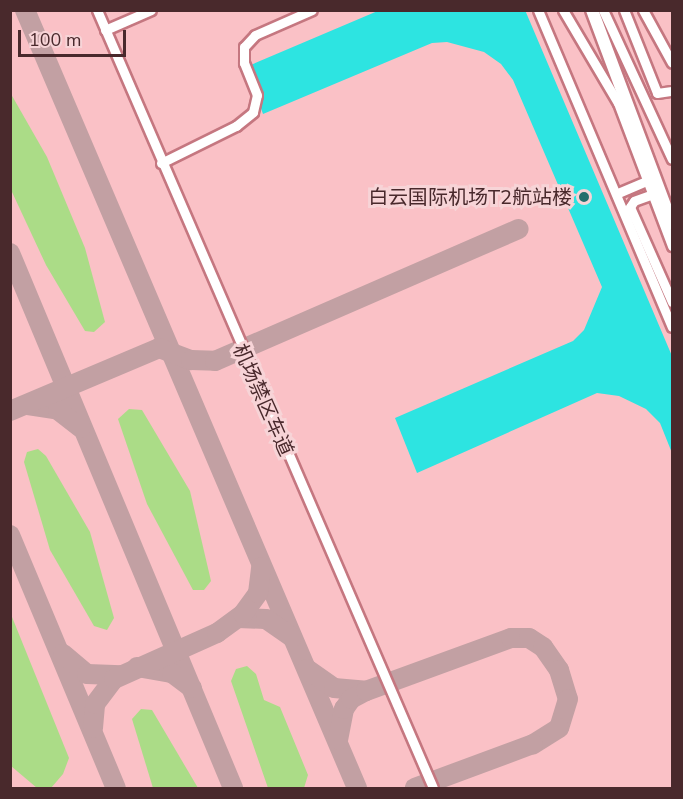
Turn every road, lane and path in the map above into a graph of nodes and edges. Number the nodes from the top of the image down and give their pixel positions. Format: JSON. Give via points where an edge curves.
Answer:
{"nodes":[{"id":1,"x":97,"y":10,"type":"edge"},
{"id":2,"x":151,"y":10,"type":"edge"},
{"id":3,"x":312,"y":10,"type":"edge"},
{"id":4,"x":538,"y":10,"type":"edge"},
{"id":5,"x":563,"y":10,"type":"edge"},
{"id":6,"x":592,"y":10,"type":"edge"},
{"id":7,"x":603,"y":10,"type":"edge"},
{"id":8,"x":624,"y":10,"type":"edge"},
{"id":9,"x":643,"y":10,"type":"edge"},
{"id":10,"x":105,"y":30,"type":"junction"},
{"id":11,"x":672,"y":63,"type":"edge"},
{"id":12,"x":672,"y":91,"type":"edge"},
{"id":13,"x":672,"y":159,"type":"edge"},
{"id":14,"x":161,"y":163,"type":"junction"},
{"id":15,"x":648,"y":180,"type":"junction"},
{"id":16,"x":618,"y":193,"type":"junction"},
{"id":17,"x":653,"y":194,"type":"junction"},
{"id":18,"x":672,"y":224,"type":"edge"},
{"id":19,"x":672,"y":246,"type":"edge"},
{"id":20,"x":672,"y":302,"type":"edge"},
{"id":21,"x":672,"y":327,"type":"edge"},
{"id":22,"x":433,"y":789,"type":"edge"}],
"edges":[{"from":1,"to":10,"type":"street","name":"机场禁区车道"},
{"from":2,"to":10,"type":"street"},
{"from":3,"to":14,"type":"street","via":[[255,35],[244,47],[243,63],[257,95],[253,112],[236,126]]},
{"from":4,"to":16,"type":"street"},
{"from":5,"to":15,"type":"street","via":[[618,103]]},
{"from":6,"to":18,"type":"main road"},
{"from":7,"to":13,"type":"street","via":[[622,59],[657,119]]},
{"from":8,"to":12,"type":"street","via":[[657,93]]},
{"from":9,"to":11,"type":"street"},
{"from":10,"to":14,"type":"street","name":"机场禁区车道"},
{"from":14,"to":22,"type":"street","name":"机场禁区车道"},
{"from":15,"to":16,"type":"street"},
{"from":15,"to":17,"type":"street"},
{"from":16,"to":21,"type":"street"},
{"from":17,"to":19,"type":"street"},
{"from":17,"to":20,"type":"street","via":[[634,201],[630,207]]}]}
